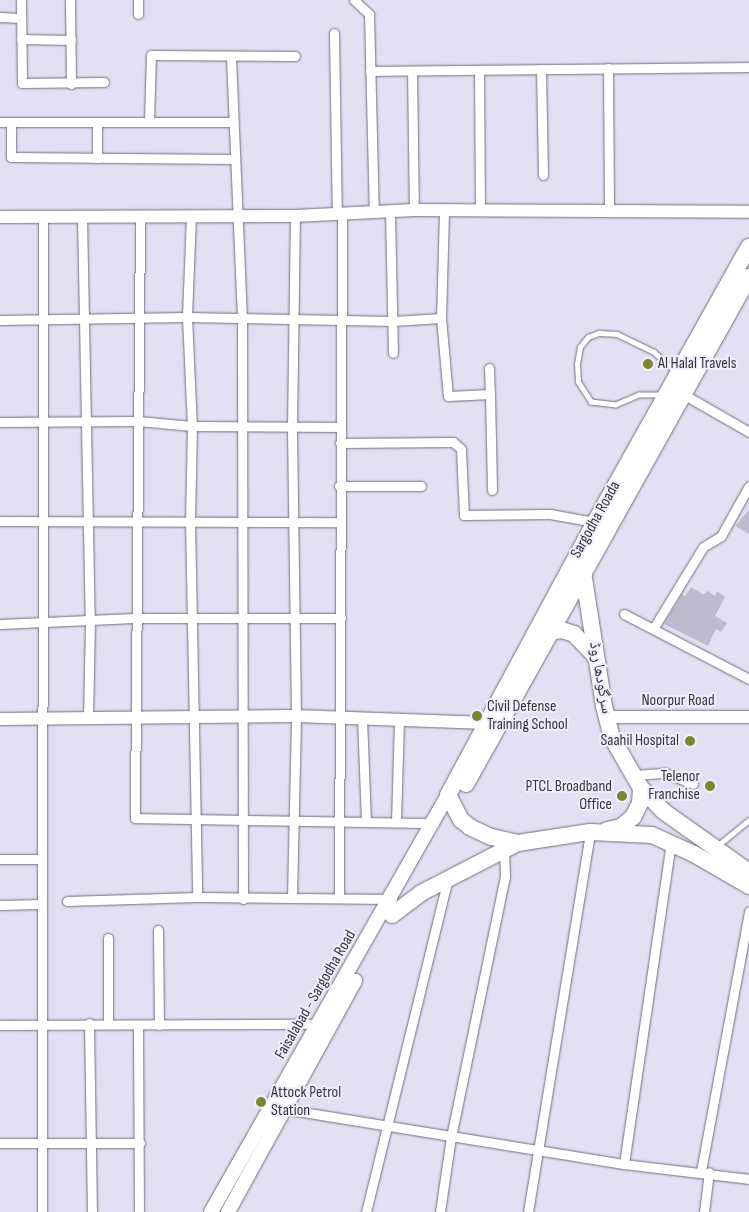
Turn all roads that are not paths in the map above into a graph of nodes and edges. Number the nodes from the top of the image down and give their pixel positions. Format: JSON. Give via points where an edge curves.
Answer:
{"nodes":[{"id":1,"x":21,"y":0,"type":"edge"},
{"id":2,"x":70,"y":0,"type":"edge"},
{"id":3,"x":138,"y":0,"type":"edge"},
{"id":4,"x":354,"y":0,"type":"edge"},
{"id":5,"x":138,"y":14,"type":"dead end"},
{"id":6,"x":0,"y":17,"type":"edge"},
{"id":7,"x":20,"y":18,"type":"junction"},
{"id":8,"x":334,"y":33,"type":"dead end"},
{"id":9,"x":21,"y":39,"type":"junction"},
{"id":10,"x":71,"y":40,"type":"junction"},
{"id":11,"x":295,"y":56,"type":"dead end"},
{"id":12,"x":231,"y":57,"type":"junction"},
{"id":13,"x":749,"y":67,"type":"edge"},
{"id":14,"x":608,"y":68,"type":"junction"},
{"id":15,"x":541,"y":69,"type":"junction"},
{"id":16,"x":479,"y":70,"type":"junction"},
{"id":17,"x":370,"y":71,"type":"junction"},
{"id":18,"x":412,"y":71,"type":"junction"},
{"id":19,"x":104,"y":82,"type":"dead end"},
{"id":20,"x":71,"y":84,"type":"junction"},
{"id":21,"x":0,"y":122,"type":"edge"},
{"id":22,"x":11,"y":122,"type":"junction"},
{"id":23,"x":97,"y":122,"type":"junction"},
{"id":24,"x":149,"y":122,"type":"junction"},
{"id":25,"x":232,"y":122,"type":"junction"},
{"id":26,"x":97,"y":158,"type":"junction"},
{"id":27,"x":234,"y":159,"type":"junction"},
{"id":28,"x":543,"y":175,"type":"dead end"},
{"id":29,"x":414,"y":210,"type":"junction"},
{"id":30,"x":609,"y":210,"type":"junction"},
{"id":31,"x":390,"y":212,"type":"junction"},
{"id":32,"x":444,"y":212,"type":"junction"},
{"id":33,"x":480,"y":212,"type":"junction"},
{"id":34,"x":749,"y":212,"type":"edge"},
{"id":35,"x":374,"y":213,"type":"junction"},
{"id":36,"x":340,"y":214,"type":"junction"},
{"id":37,"x":140,"y":215,"type":"junction"},
{"id":38,"x":82,"y":216,"type":"junction"},
{"id":39,"x":191,"y":216,"type":"junction"},
{"id":40,"x":238,"y":216,"type":"junction"},
{"id":41,"x":295,"y":216,"type":"junction"},
{"id":42,"x":0,"y":218,"type":"edge"},
{"id":43,"x":43,"y":218,"type":"junction"},
{"id":44,"x":749,"y":247,"type":"edge"},
{"id":45,"x":749,"y":277,"type":"edge"},
{"id":46,"x":188,"y":317,"type":"junction"},
{"id":47,"x":82,"y":318,"type":"junction"},
{"id":48,"x":139,"y":318,"type":"junction"},
{"id":49,"x":342,"y":318,"type":"junction"},
{"id":50,"x":441,"y":318,"type":"junction"},
{"id":51,"x":242,"y":319,"type":"junction"},
{"id":52,"x":294,"y":319,"type":"junction"},
{"id":53,"x":0,"y":320,"type":"edge"},
{"id":54,"x":42,"y":321,"type":"junction"},
{"id":55,"x":393,"y":321,"type":"junction"},
{"id":56,"x":393,"y":353,"type":"dead end"},
{"id":57,"x":489,"y":368,"type":"dead end"},
{"id":58,"x":683,"y":383,"type":"junction"},
{"id":59,"x":490,"y":394,"type":"junction"},
{"id":60,"x":665,"y":396,"type":"junction"},
{"id":61,"x":138,"y":421,"type":"junction"},
{"id":62,"x":0,"y":422,"type":"edge"},
{"id":63,"x":42,"y":422,"type":"junction"},
{"id":64,"x":87,"y":422,"type":"junction"},
{"id":65,"x":192,"y":426,"type":"junction"},
{"id":66,"x":242,"y":426,"type":"junction"},
{"id":67,"x":340,"y":427,"type":"junction"},
{"id":68,"x":292,"y":428,"type":"junction"},
{"id":69,"x":749,"y":432,"type":"edge"},
{"id":70,"x":340,"y":443,"type":"junction"},
{"id":71,"x":339,"y":486,"type":"junction"},
{"id":72,"x":421,"y":486,"type":"dead end"},
{"id":73,"x":749,"y":486,"type":"edge"},
{"id":74,"x":492,"y":490,"type":"dead end"},
{"id":75,"x":86,"y":519,"type":"junction"},
{"id":76,"x":137,"y":519,"type":"junction"},
{"id":77,"x":42,"y":520,"type":"junction"},
{"id":78,"x":190,"y":520,"type":"junction"},
{"id":79,"x":242,"y":520,"type":"junction"},
{"id":80,"x":294,"y":520,"type":"junction"},
{"id":81,"x":0,"y":521,"type":"edge"},
{"id":82,"x":339,"y":522,"type":"junction"},
{"id":83,"x":595,"y":522,"type":"junction"},
{"id":84,"x":583,"y":572,"type":"junction"},
{"id":85,"x":624,"y":614,"type":"dead end"},
{"id":86,"x":134,"y":618,"type":"junction"},
{"id":87,"x":294,"y":618,"type":"junction"},
{"id":88,"x":341,"y":618,"type":"junction"},
{"id":89,"x":192,"y":619,"type":"junction"},
{"id":90,"x":243,"y":619,"type":"junction"},
{"id":91,"x":90,"y":622,"type":"junction"},
{"id":92,"x":0,"y":624,"type":"edge"},
{"id":93,"x":42,"y":624,"type":"junction"},
{"id":94,"x":652,"y":629,"type":"junction"},
{"id":95,"x":553,"y":630,"type":"junction"},
{"id":96,"x":533,"y":636,"type":"junction"},
{"id":97,"x":595,"y":656,"type":"junction"},
{"id":98,"x":749,"y":679,"type":"edge"},
{"id":99,"x":296,"y":716,"type":"junction"},
{"id":100,"x":607,"y":717,"type":"junction"},
{"id":101,"x":749,"y":717,"type":"edge"},
{"id":102,"x":88,"y":718,"type":"junction"},
{"id":103,"x":135,"y":718,"type":"junction"},
{"id":104,"x":242,"y":718,"type":"junction"},
{"id":105,"x":362,"y":718,"type":"junction"},
{"id":106,"x":399,"y":718,"type":"junction"},
{"id":107,"x":193,"y":719,"type":"junction"},
{"id":108,"x":342,"y":719,"type":"junction"},
{"id":109,"x":0,"y":720,"type":"edge"},
{"id":110,"x":44,"y":720,"type":"junction"},
{"id":111,"x":486,"y":723,"type":"junction"},
{"id":112,"x":637,"y":782,"type":"junction"},
{"id":113,"x":693,"y":784,"type":"dead end"},
{"id":114,"x":450,"y":801,"type":"junction"},
{"id":115,"x":193,"y":820,"type":"junction"},
{"id":116,"x":243,"y":820,"type":"junction"},
{"id":117,"x":749,"y":820,"type":"edge"},
{"id":118,"x":294,"y":821,"type":"junction"},
{"id":119,"x":341,"y":822,"type":"junction"},
{"id":120,"x":366,"y":822,"type":"junction"},
{"id":121,"x":396,"y":822,"type":"junction"},
{"id":122,"x":434,"y":823,"type":"junction"},
{"id":123,"x":598,"y":831,"type":"junction"},
{"id":124,"x":670,"y":843,"type":"junction"},
{"id":125,"x":511,"y":846,"type":"junction"},
{"id":126,"x":703,"y":847,"type":"junction"},
{"id":127,"x":0,"y":859,"type":"edge"},
{"id":128,"x":41,"y":859,"type":"junction"},
{"id":129,"x":749,"y":872,"type":"edge"},
{"id":130,"x":448,"y":878,"type":"junction"},
{"id":131,"x":749,"y":886,"type":"edge"},
{"id":132,"x":292,"y":896,"type":"junction"},
{"id":133,"x":197,"y":897,"type":"junction"},
{"id":134,"x":339,"y":898,"type":"junction"},
{"id":135,"x":243,"y":899,"type":"junction"},
{"id":136,"x":67,"y":901,"type":"dead end"},
{"id":137,"x":0,"y":904,"type":"edge"},
{"id":138,"x":40,"y":904,"type":"junction"},
{"id":139,"x":392,"y":907,"type":"junction"},
{"id":140,"x":749,"y":911,"type":"edge"},
{"id":141,"x":158,"y":930,"type":"dead end"},
{"id":142,"x":108,"y":938,"type":"dead end"},
{"id":143,"x":89,"y":1023,"type":"junction"},
{"id":144,"x":108,"y":1023,"type":"junction"},
{"id":145,"x":159,"y":1024,"type":"junction"},
{"id":146,"x":319,"y":1024,"type":"junction"},
{"id":147,"x":0,"y":1025,"type":"edge"},
{"id":148,"x":138,"y":1025,"type":"junction"},
{"id":149,"x":42,"y":1026,"type":"junction"},
{"id":150,"x":284,"y":1109,"type":"junction"},
{"id":151,"x":386,"y":1126,"type":"junction"},
{"id":152,"x":451,"y":1137,"type":"junction"},
{"id":153,"x":41,"y":1141,"type":"junction"},
{"id":154,"x":90,"y":1142,"type":"junction"},
{"id":155,"x":0,"y":1143,"type":"edge"},
{"id":156,"x":140,"y":1143,"type":"junction"},
{"id":157,"x":540,"y":1151,"type":"junction"},
{"id":158,"x":624,"y":1164,"type":"junction"},
{"id":159,"x":705,"y":1171,"type":"junction"},
{"id":160,"x":749,"y":1179,"type":"edge"},
{"id":161,"x":42,"y":1212,"type":"edge"},
{"id":162,"x":92,"y":1212,"type":"edge"},
{"id":163,"x":139,"y":1212,"type":"edge"},
{"id":164,"x":211,"y":1212,"type":"edge"},
{"id":165,"x":228,"y":1212,"type":"edge"},
{"id":166,"x":366,"y":1212,"type":"edge"},
{"id":167,"x":440,"y":1212,"type":"edge"},
{"id":168,"x":528,"y":1212,"type":"edge"},
{"id":169,"x":704,"y":1212,"type":"edge"}],
"edges":[{"from":1,"to":7,"type":"street"},
{"from":2,"to":10,"type":"street"},
{"from":3,"to":5,"type":"street"},
{"from":4,"to":17,"type":"street","via":[[368,14]]},
{"from":6,"to":7,"type":"street"},
{"from":7,"to":9,"type":"street"},
{"from":8,"to":36,"type":"street"},
{"from":9,"to":10,"type":"street"},
{"from":9,"to":20,"type":"street","via":[[22,83]]},
{"from":10,"to":20,"type":"street"},
{"from":11,"to":12,"type":"street"},
{"from":12,"to":24,"type":"street","via":[[151,55]]},
{"from":12,"to":25,"type":"street"},
{"from":13,"to":14,"type":"street"},
{"from":14,"to":15,"type":"street"},
{"from":14,"to":30,"type":"street"},
{"from":15,"to":16,"type":"street"},
{"from":15,"to":28,"type":"street"},
{"from":16,"to":18,"type":"street"},
{"from":16,"to":33,"type":"street"},
{"from":17,"to":18,"type":"street"},
{"from":17,"to":35,"type":"street"},
{"from":18,"to":29,"type":"street"},
{"from":19,"to":20,"type":"street"},
{"from":21,"to":22,"type":"street"},
{"from":22,"to":23,"type":"street"},
{"from":22,"to":26,"type":"street","via":[[11,157]]},
{"from":23,"to":24,"type":"street"},
{"from":23,"to":26,"type":"street"},
{"from":24,"to":25,"type":"street"},
{"from":25,"to":27,"type":"street"},
{"from":26,"to":27,"type":"street"},
{"from":27,"to":40,"type":"street"},
{"from":29,"to":31,"type":"street"},
{"from":29,"to":32,"type":"street"},
{"from":30,"to":33,"type":"street"},
{"from":30,"to":34,"type":"street"},
{"from":31,"to":35,"type":"street"},
{"from":31,"to":55,"type":"street"},
{"from":32,"to":33,"type":"street"},
{"from":32,"to":50,"type":"street"},
{"from":35,"to":36,"type":"street"},
{"from":36,"to":41,"type":"street"},
{"from":36,"to":49,"type":"street"},
{"from":37,"to":38,"type":"street"},
{"from":37,"to":39,"type":"street"},
{"from":37,"to":48,"type":"street"},
{"from":38,"to":43,"type":"street"},
{"from":38,"to":47,"type":"street"},
{"from":39,"to":40,"type":"street"},
{"from":39,"to":46,"type":"street"},
{"from":40,"to":41,"type":"street"},
{"from":40,"to":51,"type":"street"},
{"from":41,"to":52,"type":"street"},
{"from":42,"to":43,"type":"street"},
{"from":43,"to":54,"type":"street"},
{"from":44,"to":58,"type":"highway","name":"Sargodha Roada"},
{"from":45,"to":58,"type":"highway","name":"Sargodha Roada"},
{"from":46,"to":48,"type":"street"},
{"from":46,"to":51,"type":"street"},
{"from":46,"to":65,"type":"street"},
{"from":47,"to":48,"type":"street"},
{"from":47,"to":54,"type":"street"},
{"from":47,"to":64,"type":"street"},
{"from":48,"to":61,"type":"street"},
{"from":49,"to":52,"type":"street"},
{"from":49,"to":55,"type":"street"},
{"from":49,"to":67,"type":"street"},
{"from":50,"to":55,"type":"street"},
{"from":50,"to":59,"type":"street","via":[[448,396]]},
{"from":51,"to":52,"type":"street"},
{"from":51,"to":66,"type":"street"},
{"from":52,"to":68,"type":"street"},
{"from":53,"to":54,"type":"street"},
{"from":54,"to":63,"type":"street"},
{"from":55,"to":56,"type":"street"},
{"from":57,"to":59,"type":"street"},
{"from":58,"to":60,"type":"highway","name":"Sargodha Roada"},
{"from":58,"to":60,"type":"lane","via":[[654,352],[617,334],[599,333],[588,337],[580,347],[578,382],[591,402],[616,405],[639,395]]},
{"from":58,"to":69,"type":"street"},
{"from":58,"to":84,"type":"highway","name":"Sargodha Roada"},
{"from":59,"to":74,"type":"street"},
{"from":60,"to":83,"type":"highway","name":"Sargodha Roada"},
{"from":61,"to":64,"type":"street"},
{"from":61,"to":65,"type":"street"},
{"from":61,"to":76,"type":"street"},
{"from":62,"to":63,"type":"street"},
{"from":63,"to":64,"type":"street"},
{"from":63,"to":77,"type":"street"},
{"from":64,"to":75,"type":"street"},
{"from":65,"to":66,"type":"street"},
{"from":65,"to":78,"type":"street"},
{"from":66,"to":68,"type":"street"},
{"from":66,"to":79,"type":"street"},
{"from":67,"to":68,"type":"street"},
{"from":67,"to":70,"type":"street"},
{"from":68,"to":80,"type":"street"},
{"from":70,"to":71,"type":"street"},
{"from":70,"to":83,"type":"street","via":[[457,443],[461,449],[464,515],[550,514]]},
{"from":71,"to":72,"type":"street"},
{"from":71,"to":82,"type":"street"},
{"from":73,"to":94,"type":"street","via":[[721,536],[703,547]]},
{"from":75,"to":76,"type":"street"},
{"from":75,"to":77,"type":"street"},
{"from":75,"to":91,"type":"street"},
{"from":76,"to":78,"type":"street"},
{"from":76,"to":86,"type":"street"},
{"from":77,"to":81,"type":"street"},
{"from":77,"to":93,"type":"street"},
{"from":78,"to":79,"type":"street"},
{"from":78,"to":89,"type":"street"},
{"from":79,"to":80,"type":"street"},
{"from":79,"to":90,"type":"street"},
{"from":80,"to":82,"type":"street"},
{"from":80,"to":87,"type":"street"},
{"from":82,"to":88,"type":"street"},
{"from":83,"to":96,"type":"highway","name":"Sargodha Roada"},
{"from":84,"to":95,"type":"highway","name":"Sargodha Roada"},
{"from":84,"to":97,"type":"highway","name":"سرگودھا روڈ"},
{"from":85,"to":94,"type":"street"},
{"from":86,"to":89,"type":"street"},
{"from":86,"to":91,"type":"street"},
{"from":86,"to":103,"type":"street"},
{"from":87,"to":88,"type":"street"},
{"from":87,"to":90,"type":"street"},
{"from":87,"to":99,"type":"street"},
{"from":88,"to":108,"type":"street"},
{"from":89,"to":90,"type":"street"},
{"from":89,"to":107,"type":"street"},
{"from":90,"to":104,"type":"street"},
{"from":91,"to":93,"type":"street"},
{"from":91,"to":102,"type":"street"},
{"from":92,"to":93,"type":"street"},
{"from":93,"to":110,"type":"street"},
{"from":94,"to":98,"type":"street"},
{"from":95,"to":96,"type":"highway"},
{"from":95,"to":97,"type":"highway","via":[[574,634]]},
{"from":95,"to":114,"type":"highway","name":"Sargodha Roada"},
{"from":96,"to":111,"type":"highway","name":"Sargodha Roada"},
{"from":97,"to":100,"type":"highway","name":"سرگودھا روڈ"},
{"from":99,"to":104,"type":"street"},
{"from":99,"to":108,"type":"street"},
{"from":99,"to":118,"type":"street"},
{"from":100,"to":101,"type":"street","name":"Noorpur Road"},
{"from":100,"to":112,"type":"highway","name":"سرگودھا روڈ","via":[[612,738]]},
{"from":102,"to":103,"type":"street"},
{"from":102,"to":110,"type":"street"},
{"from":103,"to":107,"type":"street"},
{"from":103,"to":115,"type":"street","via":[[135,818]]},
{"from":104,"to":107,"type":"street"},
{"from":104,"to":116,"type":"street"},
{"from":105,"to":106,"type":"street"},
{"from":105,"to":108,"type":"street"},
{"from":105,"to":120,"type":"street"},
{"from":106,"to":111,"type":"street"},
{"from":106,"to":121,"type":"street"},
{"from":107,"to":115,"type":"street"},
{"from":108,"to":119,"type":"street"},
{"from":109,"to":110,"type":"street"},
{"from":110,"to":128,"type":"street"},
{"from":111,"to":114,"type":"highway","name":"Sargodha Roada"},
{"from":112,"to":113,"type":"street","via":[[665,773]]},
{"from":112,"to":123,"type":"highway","via":[[640,803],[633,817],[621,826]]},
{"from":112,"to":126,"type":"highway","name":"سرگودھا روڈ"},
{"from":114,"to":122,"type":"main road","name":"Faisalabad - Sargodha Road"},
{"from":114,"to":125,"type":"highway","via":[[470,827]]},
{"from":114,"to":139,"type":"main road","name":"Faisalabad - Sargodha Road"},
{"from":115,"to":116,"type":"street"},
{"from":115,"to":133,"type":"street"},
{"from":116,"to":118,"type":"street"},
{"from":116,"to":135,"type":"street"},
{"from":117,"to":126,"type":"lane"},
{"from":118,"to":119,"type":"street"},
{"from":118,"to":132,"type":"street"},
{"from":119,"to":120,"type":"street"},
{"from":119,"to":134,"type":"street"},
{"from":120,"to":121,"type":"street"},
{"from":121,"to":122,"type":"street"},
{"from":122,"to":139,"type":"main road","name":"Faisalabad - Sargodha Road"},
{"from":123,"to":124,"type":"highway","via":[[652,835]]},
{"from":123,"to":125,"type":"highway"},
{"from":123,"to":157,"type":"street"},
{"from":124,"to":126,"type":"highway"},
{"from":124,"to":158,"type":"street"},
{"from":125,"to":130,"type":"highway"},
{"from":125,"to":152,"type":"street"},
{"from":126,"to":129,"type":"highway"},
{"from":126,"to":131,"type":"highway"},
{"from":127,"to":128,"type":"street"},
{"from":128,"to":138,"type":"street"},
{"from":130,"to":139,"type":"highway"},
{"from":130,"to":151,"type":"street"},
{"from":132,"to":134,"type":"street"},
{"from":132,"to":135,"type":"street"},
{"from":133,"to":135,"type":"street"},
{"from":133,"to":136,"type":"street"},
{"from":134,"to":139,"type":"street"},
{"from":137,"to":138,"type":"street"},
{"from":138,"to":149,"type":"street"},
{"from":139,"to":146,"type":"main road","name":"Faisalabad - Sargodha Road"},
{"from":139,"to":150,"type":"main road","name":"Faisalabad - Sargodha Road"},
{"from":140,"to":159,"type":"street"},
{"from":141,"to":145,"type":"street"},
{"from":142,"to":144,"type":"street"},
{"from":143,"to":144,"type":"street"},
{"from":143,"to":149,"type":"street"},
{"from":143,"to":154,"type":"street"},
{"from":144,"to":148,"type":"street"},
{"from":145,"to":146,"type":"street"},
{"from":145,"to":148,"type":"street"},
{"from":146,"to":164,"type":"main road","name":"Faisalabad - Sargodha Road"},
{"from":147,"to":149,"type":"street"},
{"from":148,"to":156,"type":"street"},
{"from":149,"to":153,"type":"street"},
{"from":150,"to":151,"type":"street"},
{"from":150,"to":165,"type":"main road","name":"Faisalabad - Sargodha Road"},
{"from":151,"to":152,"type":"street"},
{"from":151,"to":166,"type":"street"},
{"from":152,"to":157,"type":"street"},
{"from":152,"to":167,"type":"street"},
{"from":153,"to":154,"type":"street"},
{"from":153,"to":155,"type":"street"},
{"from":153,"to":161,"type":"street"},
{"from":154,"to":156,"type":"street"},
{"from":154,"to":162,"type":"street"},
{"from":156,"to":163,"type":"street"},
{"from":157,"to":158,"type":"street"},
{"from":157,"to":168,"type":"street"},
{"from":158,"to":159,"type":"street"},
{"from":159,"to":160,"type":"street"},
{"from":159,"to":169,"type":"street"}]}
